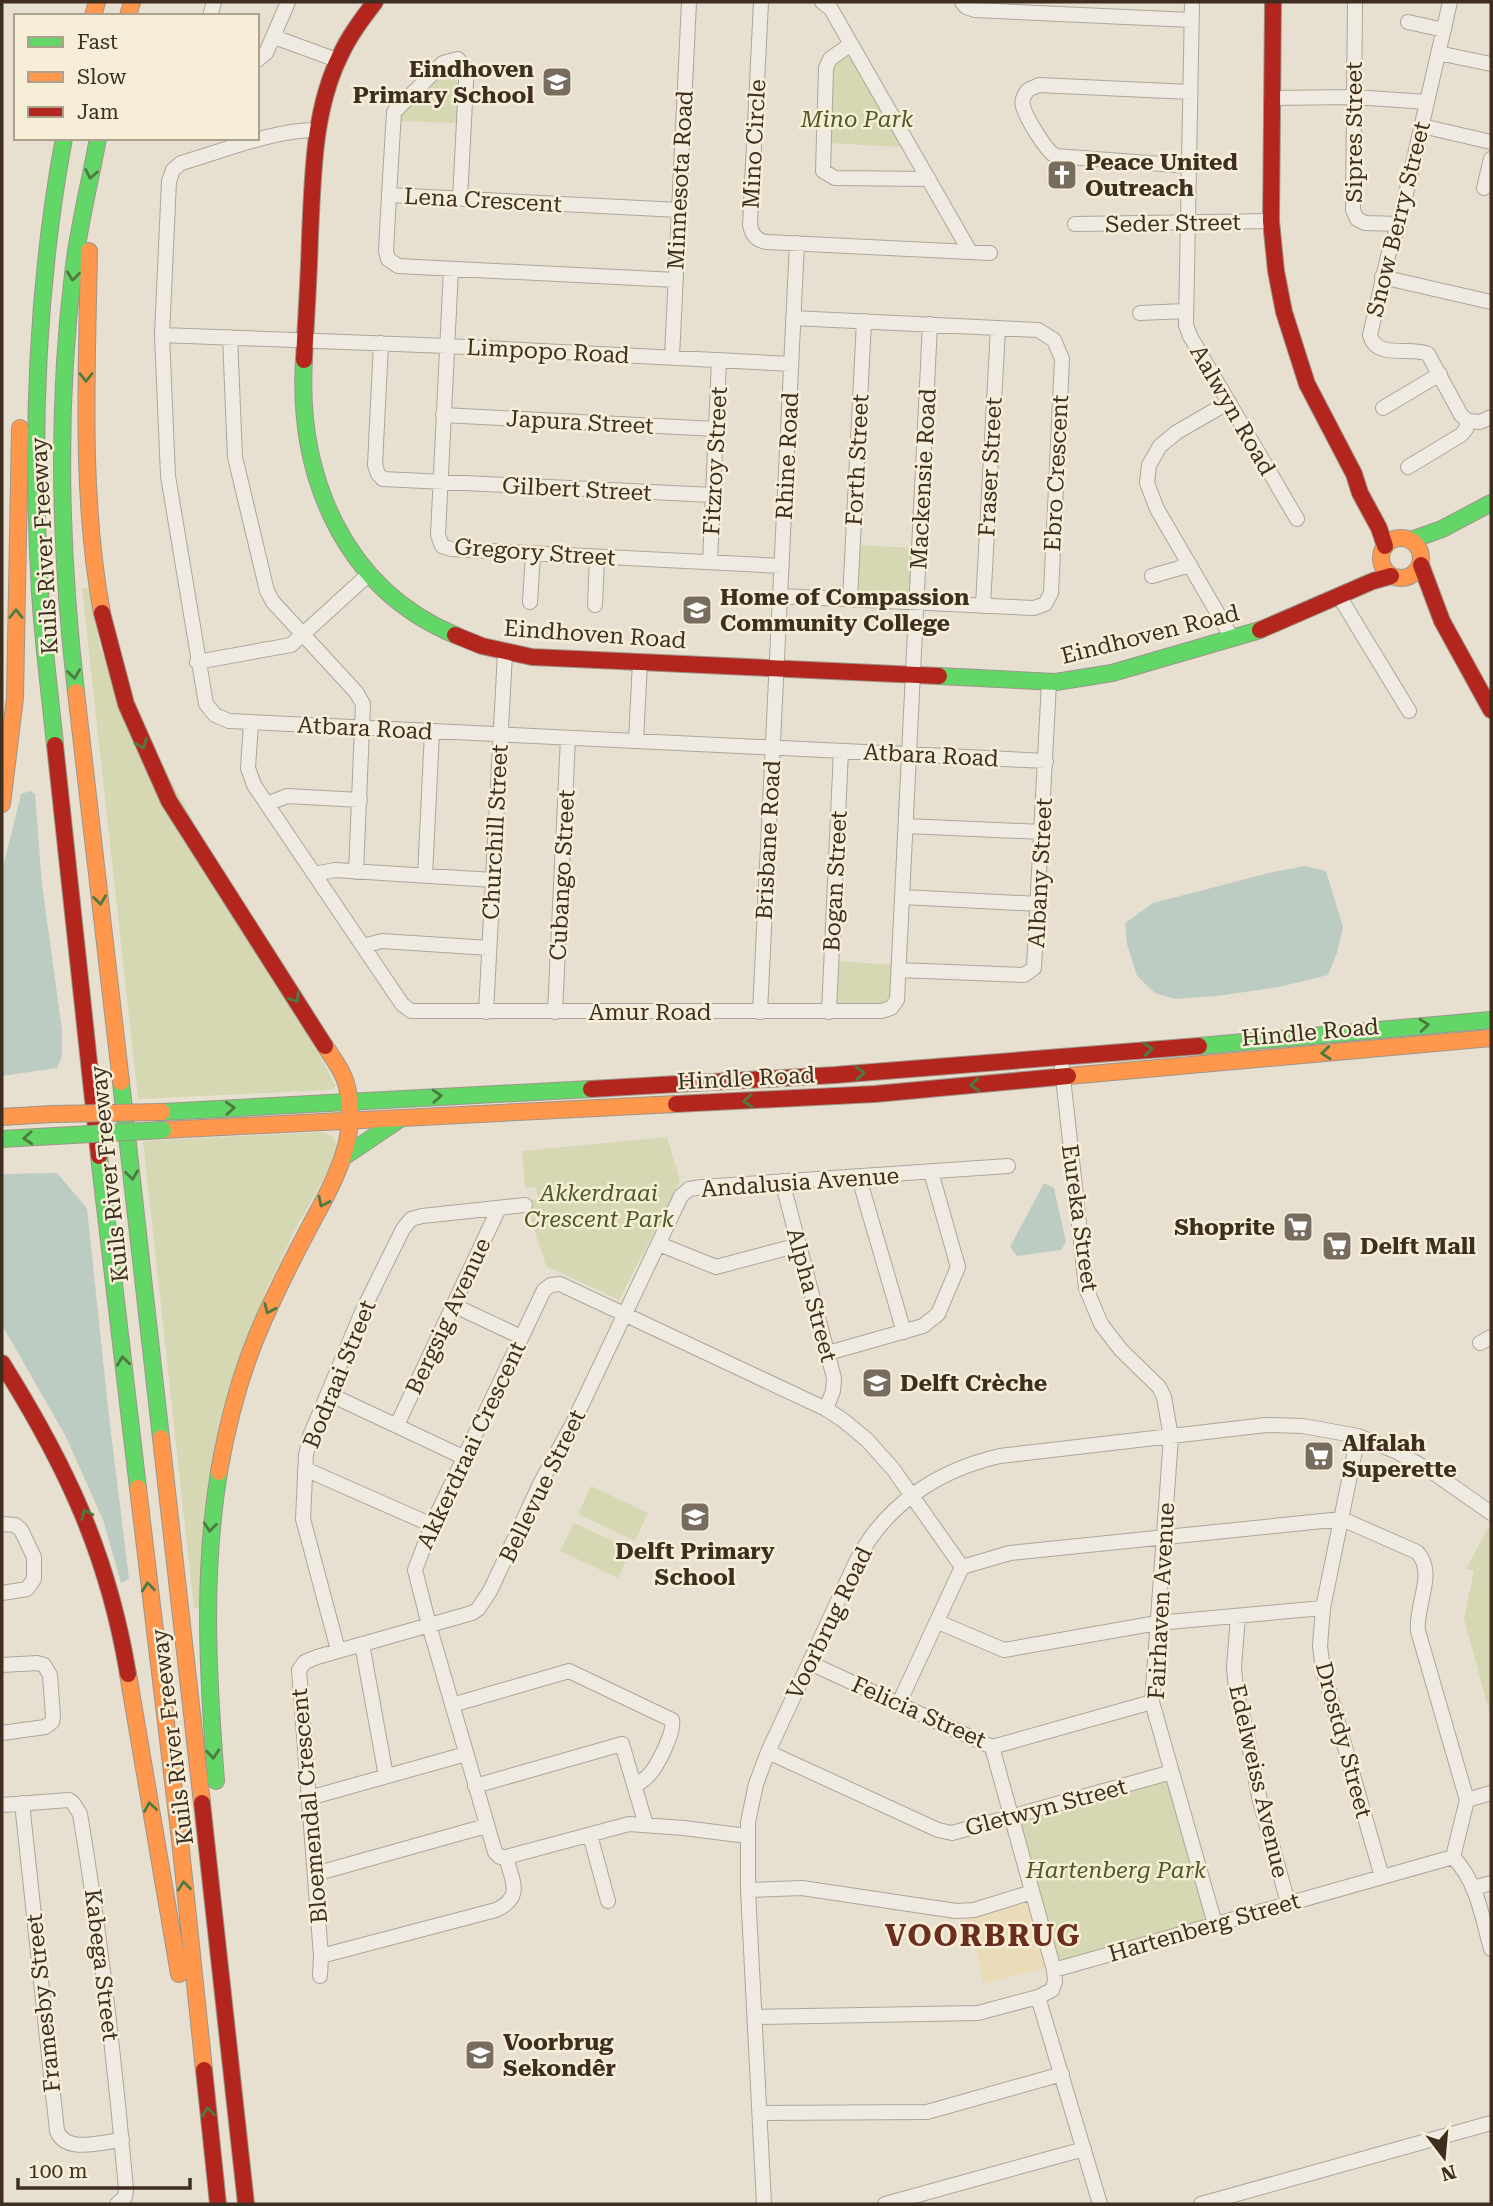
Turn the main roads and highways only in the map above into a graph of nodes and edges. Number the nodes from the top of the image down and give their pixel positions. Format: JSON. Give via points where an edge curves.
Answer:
{"nodes":[{"id":1,"x":375,"y":2,"type":"edge"},
{"id":2,"x":1273,"y":2,"type":"edge"},
{"id":3,"x":64,"y":140,"type":"edge"},
{"id":4,"x":98,"y":140,"type":"edge"},
{"id":5,"x":85,"y":209,"type":"junction"},
{"id":6,"x":43,"y":270,"type":"junction"},
{"id":7,"x":1354,"y":474,"type":"junction"},
{"id":8,"x":1491,"y":503,"type":"edge"},
{"id":9,"x":1468,"y":517,"type":"junction"},
{"id":10,"x":1408,"y":539,"type":"junction"},
{"id":11,"x":1383,"y":551,"type":"junction"},
{"id":12,"x":1421,"y":562,"type":"junction"},
{"id":13,"x":1394,"y":577,"type":"junction"},
{"id":14,"x":1343,"y":594,"type":"junction"},
{"id":15,"x":1452,"y":640,"type":"junction"},
{"id":16,"x":1491,"y":710,"type":"edge"},
{"id":17,"x":2,"y":804,"type":"edge"},
{"id":18,"x":1491,"y":1020,"type":"edge"},
{"id":19,"x":1491,"y":1038,"type":"edge"},
{"id":20,"x":349,"y":1101,"type":"junction"},
{"id":21,"x":2,"y":1117,"type":"edge"},
{"id":22,"x":400,"y":1119,"type":"junction"},
{"id":23,"x":349,"y":1122,"type":"junction"},
{"id":24,"x":2,"y":1139,"type":"edge"},
{"id":25,"x":345,"y":1156,"type":"junction"},
{"id":26,"x":2,"y":1363,"type":"edge"},
{"id":27,"x":226,"y":2011,"type":"junction"},
{"id":28,"x":201,"y":2041,"type":"junction"},
{"id":29,"x":218,"y":2204,"type":"edge"},
{"id":30,"x":246,"y":2204,"type":"edge"}],
"edges":[{"from":1,"to":14,"type":"main road","name":"Eindhoven Road","via":[[337,60],[316,130],[303,410],[311,466],[330,518],[369,575],[433,626],[505,653],[547,658],[1049,682],[1093,677],[1232,638],[1283,622]]},
{"from":2,"to":7,"type":"main road","via":[[1271,221],[1276,271],[1294,348]]},
{"from":3,"to":6,"type":"main road","name":"Kuils River Freeway"},
{"from":4,"to":5,"type":"main road","name":"Kuils River Freeway","one_way":true},
{"from":5,"to":20,"type":"main road","one_way":true,"via":[[89,245],[89,499],[102,616],[120,689],[169,801],[343,1074]]},
{"from":5,"to":27,"type":"main road","name":"Kuils River Freeway","one_way":true,"via":[[73,271],[63,391],[65,608]]},
{"from":17,"to":6,"type":"main road","one_way":true,"via":[[15,698],[17,499],[27,327],[31,298]]},
{"from":28,"to":6,"type":"main road","name":"Kuils River Freeway","one_way":true,"via":[[40,595],[36,410]]},
{"from":7,"to":10,"type":"main road","via":[[1389,522]]},
{"from":7,"to":11,"type":"main road","via":[[1379,528]]},
{"from":8,"to":9,"type":"main road"},
{"from":9,"to":10,"type":"main road","via":[[1424,537]]},
{"from":9,"to":12,"type":"main road"},
{"from":10,"to":11,"type":"main road","via":[[1394,539]]},
{"from":10,"to":12,"type":"main road","via":[[1417,545]]},
{"from":11,"to":13,"type":"main road","via":[[1383,567]]},
{"from":11,"to":14,"type":"main road","name":"Eindhoven Road"},
{"from":12,"to":13,"type":"main road","via":[[1412,576]]},
{"from":12,"to":15,"type":"main road","via":[[1423,577]]},
{"from":13,"to":14,"type":"main road","name":"Eindhoven Road"},
{"from":13,"to":15,"type":"main road","via":[[1412,587]]},
{"from":15,"to":16,"type":"main road"},
{"from":20,"to":18,"type":"main road","name":"Hindle Road","one_way":true,"via":[[734,1081]]},
{"from":19,"to":22,"type":"main road","name":"Hindle Road","one_way":true,"via":[[875,1094]]},
{"from":21,"to":20,"type":"main road","name":"Hindle Road","one_way":true,"bridge":true},
{"from":20,"to":23,"type":"main road"},
{"from":22,"to":23,"type":"main road","name":"Hindle Road"},
{"from":22,"to":25,"type":"main road"},
{"from":23,"to":24,"type":"main road","name":"Hindle Road","one_way":true,"bridge":true},
{"from":23,"to":25,"type":"main road"},
{"from":25,"to":27,"type":"main road","one_way":true,"via":[[257,1335],[230,1416],[215,1485],[207,1556],[206,1636],[230,1939]]},
{"from":28,"to":26,"type":"main road","one_way":true,"via":[[179,1973],[111,1589],[91,1525],[66,1472]]},
{"from":27,"to":30,"type":"main road","name":"Kuils River Freeway"},
{"from":29,"to":28,"type":"main road","name":"Kuils River Freeway","one_way":true}]}
